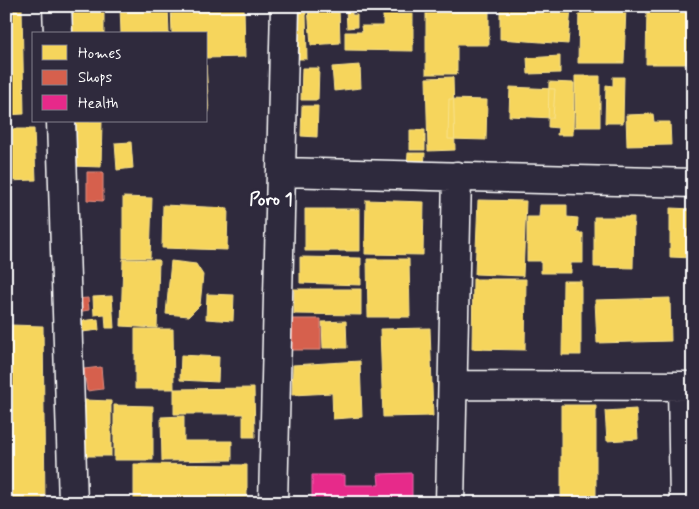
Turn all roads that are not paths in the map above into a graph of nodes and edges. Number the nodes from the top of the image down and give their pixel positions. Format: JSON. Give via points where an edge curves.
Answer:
{"nodes":[{"id":1,"x":57,"y":6,"type":"edge"},
{"id":2,"x":285,"y":6,"type":"edge"},
{"id":3,"x":58,"y":32,"type":"edge"},
{"id":4,"x":61,"y":122,"type":"edge"},
{"id":5,"x":282,"y":172,"type":"junction"},
{"id":6,"x":457,"y":176,"type":"junction"},
{"id":7,"x":693,"y":183,"type":"edge"},
{"id":8,"x":454,"y":385,"type":"junction"},
{"id":9,"x":687,"y":386,"type":"edge"},
{"id":10,"x":73,"y":503,"type":"edge"},
{"id":11,"x":273,"y":503,"type":"edge"},
{"id":12,"x":450,"y":503,"type":"edge"},
{"id":13,"x":684,"y":503,"type":"edge"}],
"edges":[{"from":1,"to":3,"type":"street"},
{"from":2,"to":5,"type":"street"},
{"from":4,"to":10,"type":"street"},
{"from":5,"to":6,"type":"street"},
{"from":5,"to":11,"type":"street"},
{"from":6,"to":7,"type":"street"},
{"from":6,"to":8,"type":"street"},
{"from":8,"to":9,"type":"street"},
{"from":8,"to":12,"type":"street"},
{"from":9,"to":13,"type":"street"}]}
